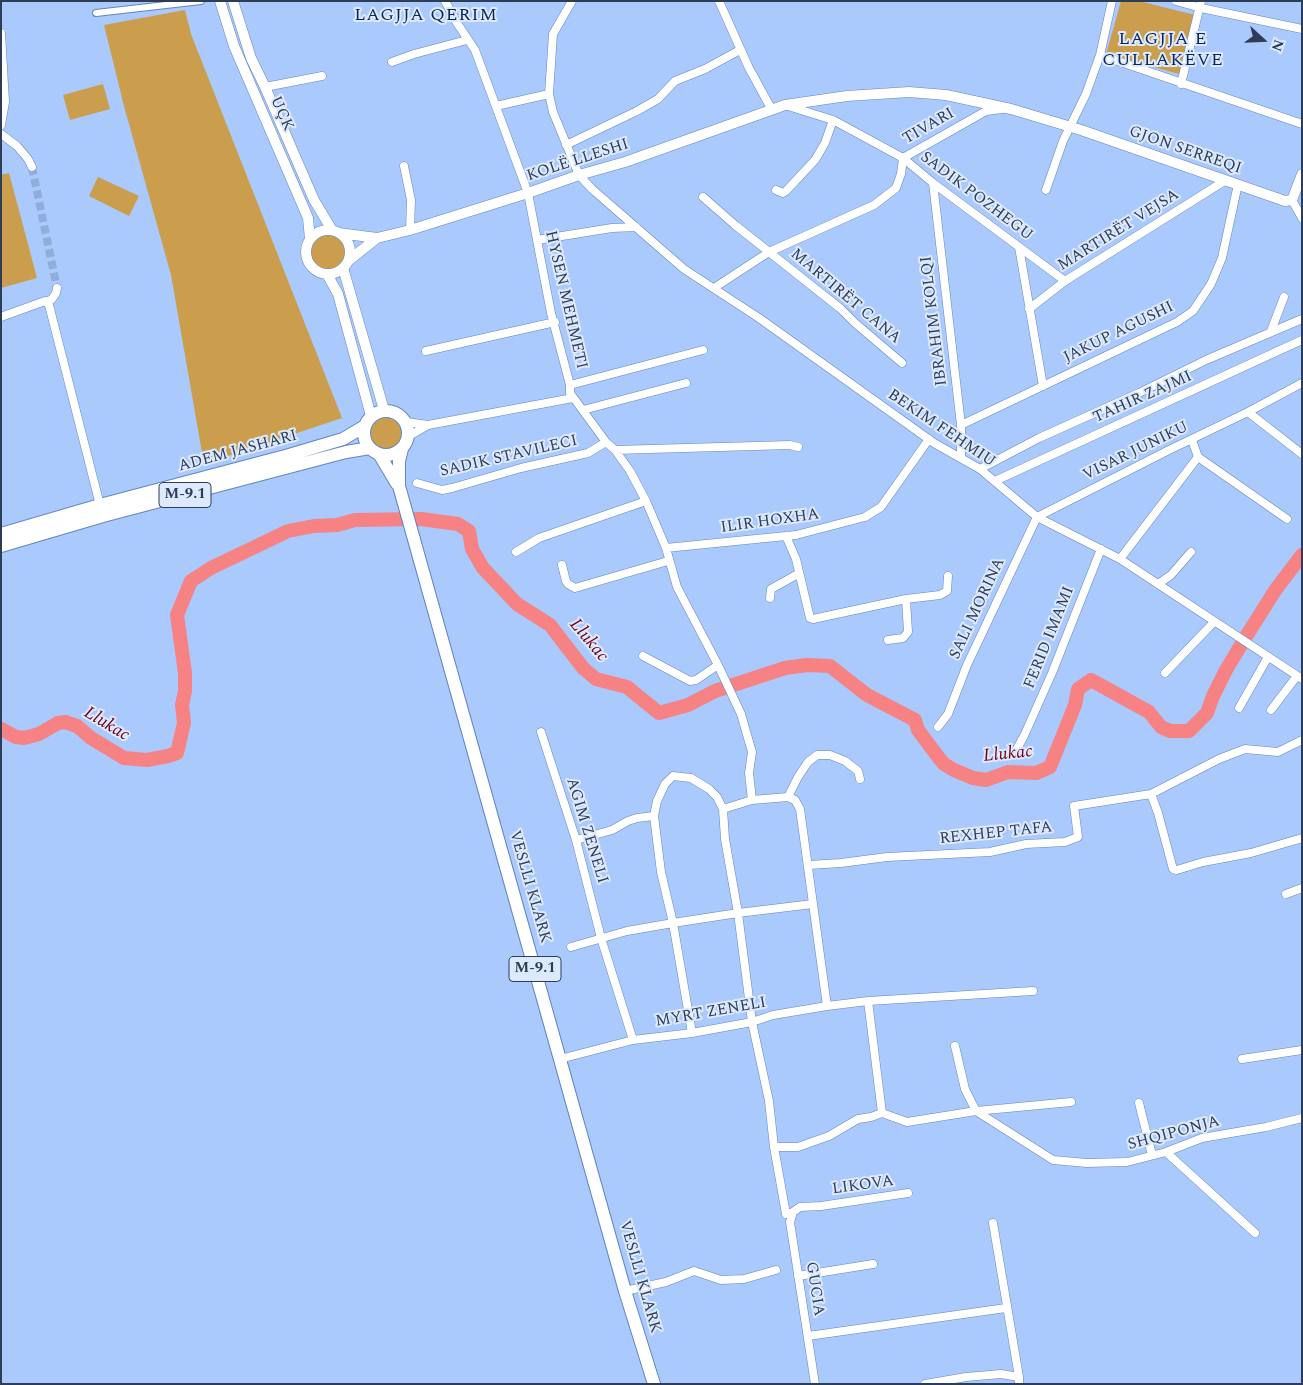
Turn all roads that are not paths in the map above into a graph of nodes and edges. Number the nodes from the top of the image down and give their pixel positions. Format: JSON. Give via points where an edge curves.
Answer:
{"nodes":[{"id":1,"x":201,"y":1,"type":"edge"},
{"id":2,"x":220,"y":1,"type":"edge"},
{"id":3,"x":445,"y":1,"type":"edge"},
{"id":4,"x":572,"y":1,"type":"edge"},
{"id":5,"x":718,"y":1,"type":"edge"},
{"id":6,"x":1112,"y":1,"type":"edge"},
{"id":7,"x":1176,"y":1,"type":"edge"},
{"id":8,"x":235,"y":2,"type":"edge"},
{"id":9,"x":1201,"y":5,"type":"edge"},
{"id":10,"x":96,"y":13,"type":"dead end"},
{"id":11,"x":1302,"y":29,"type":"edge"},
{"id":12,"x":1,"y":33,"type":"edge"},
{"id":13,"x":467,"y":40,"type":"junction"},
{"id":14,"x":740,"y":50,"type":"junction"},
{"id":15,"x":1100,"y":55,"type":"junction"},
{"id":16,"x":392,"y":62,"type":"dead end"},
{"id":17,"x":322,"y":76,"type":"dead end"},
{"id":18,"x":1181,"y":84,"type":"junction"},
{"id":19,"x":265,"y":87,"type":"junction"},
{"id":20,"x":550,"y":94,"type":"junction"},
{"id":21,"x":786,"y":105,"type":"junction"},
{"id":22,"x":496,"y":106,"type":"junction"},
{"id":23,"x":1011,"y":109,"type":"junction"},
{"id":24,"x":772,"y":110,"type":"junction"},
{"id":25,"x":833,"y":120,"type":"junction"},
{"id":26,"x":1302,"y":124,"type":"edge"},
{"id":27,"x":1,"y":125,"type":"edge"},
{"id":28,"x":1069,"y":126,"type":"junction"},
{"id":29,"x":1,"y":134,"type":"edge"},
{"id":30,"x":566,"y":145,"type":"junction"},
{"id":31,"x":903,"y":158,"type":"junction"},
{"id":32,"x":404,"y":166,"type":"dead end"},
{"id":33,"x":32,"y":167,"type":"tunnel mouth"},
{"id":34,"x":579,"y":175,"type":"junction"},
{"id":35,"x":1301,"y":179,"type":"edge"},
{"id":36,"x":1226,"y":180,"type":"junction"},
{"id":37,"x":933,"y":182,"type":"junction"},
{"id":38,"x":1238,"y":184,"type":"junction"},
{"id":39,"x":776,"y":190,"type":"dead end"},
{"id":40,"x":1046,"y":190,"type":"dead end"},
{"id":41,"x":528,"y":193,"type":"junction"},
{"id":42,"x":703,"y":197,"type":"dead end"},
{"id":43,"x":1292,"y":200,"type":"junction"},
{"id":44,"x":1302,"y":218,"type":"edge"},
{"id":45,"x":636,"y":227,"type":"junction"},
{"id":46,"x":410,"y":230,"type":"junction"},
{"id":47,"x":335,"y":231,"type":"junction"},
{"id":48,"x":377,"y":238,"type":"junction"},
{"id":49,"x":310,"y":239,"type":"junction"},
{"id":50,"x":537,"y":240,"type":"junction"},
{"id":51,"x":1020,"y":247,"type":"junction"},
{"id":52,"x":769,"y":252,"type":"junction"},
{"id":53,"x":346,"y":264,"type":"junction"},
{"id":54,"x":328,"y":274,"type":"junction"},
{"id":55,"x":1065,"y":281,"type":"junction"},
{"id":56,"x":57,"y":288,"type":"dead end"},
{"id":57,"x":714,"y":288,"type":"junction"},
{"id":58,"x":1284,"y":297,"type":"dead end"},
{"id":59,"x":47,"y":302,"type":"junction"},
{"id":60,"x":1029,"y":309,"type":"junction"},
{"id":61,"x":1,"y":316,"type":"edge"},
{"id":62,"x":1302,"y":319,"type":"edge"},
{"id":63,"x":555,"y":322,"type":"junction"},
{"id":64,"x":1271,"y":331,"type":"junction"},
{"id":65,"x":1302,"y":340,"type":"edge"},
{"id":66,"x":703,"y":350,"type":"dead end"},
{"id":67,"x":426,"y":351,"type":"dead end"},
{"id":68,"x":902,"y":362,"type":"dead end"},
{"id":69,"x":686,"y":383,"type":"dead end"},
{"id":70,"x":1302,"y":383,"type":"edge"},
{"id":71,"x":570,"y":385,"type":"junction"},
{"id":72,"x":1043,"y":386,"type":"junction"},
{"id":73,"x":573,"y":398,"type":"junction"},
{"id":74,"x":384,"y":410,"type":"junction"},
{"id":75,"x":583,"y":410,"type":"junction"},
{"id":76,"x":1248,"y":412,"type":"junction"},
{"id":77,"x":368,"y":421,"type":"junction"},
{"id":78,"x":406,"y":422,"type":"junction"},
{"id":79,"x":428,"y":425,"type":"junction"},
{"id":80,"x":961,"y":425,"type":"junction"},
{"id":81,"x":409,"y":436,"type":"junction"},
{"id":82,"x":929,"y":439,"type":"junction"},
{"id":83,"x":1192,"y":440,"type":"junction"},
{"id":84,"x":606,"y":442,"type":"junction"},
{"id":85,"x":794,"y":446,"type":"dead end"},
{"id":86,"x":402,"y":449,"type":"junction"},
{"id":87,"x":615,"y":450,"type":"junction"},
{"id":88,"x":374,"y":451,"type":"junction"},
{"id":89,"x":1302,"y":454,"type":"edge"},
{"id":90,"x":961,"y":457,"type":"junction"},
{"id":91,"x":1198,"y":457,"type":"junction"},
{"id":92,"x":980,"y":469,"type":"junction"},
{"id":93,"x":995,"y":481,"type":"junction"},
{"id":94,"x":417,"y":483,"type":"dead end"},
{"id":95,"x":399,"y":486,"type":"junction"},
{"id":96,"x":646,"y":500,"type":"junction"},
{"id":97,"x":101,"y":511,"type":"junction"},
{"id":98,"x":1037,"y":517,"type":"junction"},
{"id":99,"x":1287,"y":519,"type":"dead end"},
{"id":100,"x":1,"y":534,"type":"edge"},
{"id":101,"x":786,"y":536,"type":"junction"},
{"id":102,"x":1,"y":546,"type":"edge"},
{"id":103,"x":666,"y":548,"type":"junction"},
{"id":104,"x":1101,"y":549,"type":"junction"},
{"id":105,"x":516,"y":552,"type":"dead end"},
{"id":106,"x":1191,"y":552,"type":"dead end"},
{"id":107,"x":1120,"y":559,"type":"junction"},
{"id":108,"x":668,"y":561,"type":"junction"},
{"id":109,"x":562,"y":566,"type":"dead end"},
{"id":110,"x":798,"y":574,"type":"junction"},
{"id":111,"x":948,"y":576,"type":"dead end"},
{"id":112,"x":1158,"y":584,"type":"junction"},
{"id":113,"x":770,"y":598,"type":"dead end"},
{"id":114,"x":906,"y":599,"type":"junction"},
{"id":115,"x":1214,"y":622,"type":"junction"},
{"id":116,"x":888,"y":640,"type":"dead end"},
{"id":117,"x":643,"y":656,"type":"dead end"},
{"id":118,"x":1268,"y":657,"type":"junction"},
{"id":119,"x":718,"y":664,"type":"junction"},
{"id":120,"x":1165,"y":673,"type":"dead end"},
{"id":121,"x":1299,"y":677,"type":"edge"},
{"id":122,"x":1239,"y":708,"type":"dead end"},
{"id":123,"x":1271,"y":710,"type":"dead end"},
{"id":124,"x":938,"y":727,"type":"dead end"},
{"id":125,"x":541,"y":732,"type":"dead end"},
{"id":126,"x":1302,"y":740,"type":"edge"},
{"id":127,"x":1014,"y":754,"type":"dead end"},
{"id":128,"x":860,"y":779,"type":"dead end"},
{"id":129,"x":1150,"y":794,"type":"junction"},
{"id":130,"x":788,"y":797,"type":"junction"},
{"id":131,"x":752,"y":800,"type":"junction"},
{"id":132,"x":723,"y":809,"type":"junction"},
{"id":133,"x":654,"y":816,"type":"junction"},
{"id":134,"x":1302,"y":838,"type":"edge"},
{"id":135,"x":576,"y":840,"type":"junction"},
{"id":136,"x":809,"y":865,"type":"junction"},
{"id":137,"x":1302,"y":888,"type":"edge"},
{"id":138,"x":1286,"y":894,"type":"dead end"},
{"id":139,"x":813,"y":904,"type":"junction"},
{"id":140,"x":738,"y":912,"type":"junction"},
{"id":141,"x":674,"y":923,"type":"junction"},
{"id":142,"x":601,"y":938,"type":"junction"},
{"id":143,"x":571,"y":947,"type":"dead end"},
{"id":144,"x":1032,"y":991,"type":"dead end"},
{"id":145,"x":868,"y":1001,"type":"junction"},
{"id":146,"x":827,"y":1006,"type":"junction"},
{"id":147,"x":752,"y":1022,"type":"junction"},
{"id":148,"x":692,"y":1033,"type":"junction"},
{"id":149,"x":633,"y":1040,"type":"junction"},
{"id":150,"x":955,"y":1046,"type":"dead end"},
{"id":151,"x":1302,"y":1050,"type":"edge"},
{"id":152,"x":560,"y":1059,"type":"junction"},
{"id":153,"x":1242,"y":1059,"type":"dead end"},
{"id":154,"x":1071,"y":1102,"type":"dead end"},
{"id":155,"x":1140,"y":1103,"type":"dead end"},
{"id":156,"x":976,"y":1111,"type":"junction"},
{"id":157,"x":882,"y":1113,"type":"junction"},
{"id":158,"x":1302,"y":1118,"type":"edge"},
{"id":159,"x":774,"y":1147,"type":"junction"},
{"id":160,"x":1166,"y":1152,"type":"junction"},
{"id":161,"x":1152,"y":1155,"type":"junction"},
{"id":162,"x":908,"y":1193,"type":"dead end"},
{"id":163,"x":793,"y":1212,"type":"junction"},
{"id":164,"x":993,"y":1223,"type":"dead end"},
{"id":165,"x":1255,"y":1233,"type":"dead end"},
{"id":166,"x":873,"y":1264,"type":"dead end"},
{"id":167,"x":776,"y":1270,"type":"dead end"},
{"id":168,"x":798,"y":1276,"type":"junction"},
{"id":169,"x":625,"y":1290,"type":"junction"},
{"id":170,"x":1006,"y":1308,"type":"junction"},
{"id":171,"x":808,"y":1336,"type":"junction"},
{"id":172,"x":1019,"y":1380,"type":"edge"},
{"id":173,"x":654,"y":1384,"type":"edge"},
{"id":174,"x":815,"y":1384,"type":"edge"},
{"id":175,"x":925,"y":1384,"type":"edge"}],
"edges":[{"from":1,"to":10,"type":"street"},
{"from":2,"to":49,"type":"street","name":"UÇK","via":[[234,46],[308,218]]},
{"from":3,"to":13,"type":"street","name":"HYSEN MEHMETI"},
{"from":4,"to":20,"type":"street","via":[[553,34]]},
{"from":5,"to":14,"type":"street"},
{"from":6,"to":15,"type":"street"},
{"from":7,"to":9,"type":"street"},
{"from":8,"to":19,"type":"street","name":"UÇK","via":[[251,58]]},
{"from":9,"to":11,"type":"street"},
{"from":9,"to":18,"type":"street"},
{"from":12,"to":27,"type":"street","via":[[5,102]]},
{"from":13,"to":16,"type":"street"},
{"from":13,"to":22,"type":"street","name":"HYSEN MEHMETI","via":[[475,50]]},
{"from":14,"to":24,"type":"street"},
{"from":14,"to":30,"type":"street","via":[[675,81],[658,98],[637,111]]},
{"from":15,"to":18,"type":"street"},
{"from":15,"to":28,"type":"street","via":[[1086,94]]},
{"from":17,"to":19,"type":"street","name":"UÇK"},
{"from":18,"to":26,"type":"street"},
{"from":19,"to":47,"type":"street","name":"UÇK","via":[[314,200]]},
{"from":20,"to":22,"type":"street"},
{"from":20,"to":30,"type":"street","via":[[552,112]]},
{"from":21,"to":23,"type":"street","name":"KOLË LLESHI","via":[[909,92],[946,95]]},
{"from":21,"to":24,"type":"street","name":"KOLË LLESHI"},
{"from":21,"to":25,"type":"street","name":"SADIK POZHEGU"},
{"from":22,"to":41,"type":"street","name":"HYSEN MEHMETI"},
{"from":23,"to":28,"type":"street","name":"TIVARI"},
{"from":23,"to":31,"type":"street","name":"TIVARI","via":[[986,111]]},
{"from":24,"to":34,"type":"street","name":"KOLË LLESHI"},
{"from":25,"to":31,"type":"street","name":"SADIK POZHEGU"},
{"from":25,"to":39,"type":"street","via":[[815,160],[786,191]]},
{"from":28,"to":36,"type":"street","name":"GJON SERREQI"},
{"from":28,"to":40,"type":"street"},
{"from":29,"to":33,"type":"street","via":[[17,146]]},
{"from":30,"to":34,"type":"street"},
{"from":31,"to":37,"type":"street","name":"SADIK POZHEGU"},
{"from":31,"to":52,"type":"street","name":"TIVARI","via":[[896,188],[874,205]]},
{"from":32,"to":46,"type":"street","via":[[411,200]]},
{"from":34,"to":41,"type":"street","name":"KOLË LLESHI"},
{"from":34,"to":45,"type":"street","name":"BEKIM FEHMIU"},
{"from":35,"to":43,"type":"street"},
{"from":36,"to":38,"type":"street","name":"GJON SERREQI"},
{"from":36,"to":55,"type":"street","name":"MARTIRËT VEJSA"},
{"from":37,"to":51,"type":"street","name":"SADIK POZHEGU"},
{"from":37,"to":80,"type":"street","name":"IBRAHIM KOLQI"},
{"from":38,"to":43,"type":"street","name":"GJON SERREQI","via":[[1285,201]]},
{"from":38,"to":72,"type":"street","name":"JAKUP AGUSHI","via":[[1222,258],[1211,284],[1193,311]]},
{"from":41,"to":46,"type":"street","name":"KOLË LLESHI"},
{"from":41,"to":50,"type":"street","name":"HYSEN MEHMETI"},
{"from":42,"to":52,"type":"street"},
{"from":43,"to":44,"type":"street"},
{"from":45,"to":50,"type":"street"},
{"from":45,"to":57,"type":"street","name":"BEKIM FEHMIU","via":[[684,269]]},
{"from":46,"to":48,"type":"street","name":"KOLË LLESHI"},
{"from":47,"to":48,"type":"street"},
{"from":47,"to":49,"type":"street","via":[[324,230]]},
{"from":47,"to":53,"type":"street","name":"UÇK","via":[[349,245]]},
{"from":48,"to":53,"type":"street"},
{"from":49,"to":54,"type":"street","name":"UÇK","via":[[306,254],[309,262]]},
{"from":50,"to":63,"type":"street","name":"HYSEN MEHMETI"},
{"from":51,"to":55,"type":"street","name":"SADIK POZHEGU"},
{"from":51,"to":60,"type":"street"},
{"from":52,"to":57,"type":"street","name":"TIVARI"},
{"from":52,"to":68,"type":"street","name":"MARTIRËT CANA"},
{"from":53,"to":54,"type":"street","via":[[337,272]]},
{"from":53,"to":74,"type":"street","name":"UÇK"},
{"from":54,"to":77,"type":"street","name":"UÇK","via":[[338,294]]},
{"from":55,"to":60,"type":"street","name":"MARTIRËT VEJSA"},
{"from":56,"to":59,"type":"street"},
{"from":57,"to":82,"type":"street","name":"BEKIM FEHMIU"},
{"from":58,"to":64,"type":"street"},
{"from":59,"to":61,"type":"street"},
{"from":59,"to":97,"type":"street"},
{"from":60,"to":72,"type":"street"},
{"from":62,"to":64,"type":"street","name":"TAHIR ZAJMI"},
{"from":63,"to":67,"type":"street"},
{"from":63,"to":71,"type":"street","name":"HYSEN MEHMETI"},
{"from":64,"to":92,"type":"street","name":"TAHIR ZAJMI","via":[[1076,420]]},
{"from":65,"to":93,"type":"street","name":"TAHIR ZAJMI"},
{"from":66,"to":71,"type":"street"},
{"from":69,"to":75,"type":"street"},
{"from":70,"to":76,"type":"street","name":"VISAR JUNIKU"},
{"from":71,"to":73,"type":"street","name":"HYSEN MEHMETI"},
{"from":72,"to":80,"type":"street","name":"JAKUP AGUSHI"},
{"from":73,"to":75,"type":"street","name":"HYSEN MEHMETI"},
{"from":73,"to":79,"type":"street"},
{"from":74,"to":77,"type":"main road","number":"M-9.1"},
{"from":74,"to":78,"type":"main road","via":[[397,413]]},
{"from":75,"to":84,"type":"street","name":"HYSEN MEHMETI"},
{"from":76,"to":83,"type":"street","name":"VISAR JUNIKU"},
{"from":76,"to":89,"type":"street"},
{"from":77,"to":88,"type":"main road","number":"M-9.1","via":[[364,438]]},
{"from":77,"to":97,"type":"main road","name":"ADEM JASHARI","number":"M-9.1","via":[[343,439]]},
{"from":78,"to":79,"type":"street"},
{"from":78,"to":81,"type":"main road"},
{"from":79,"to":81,"type":"street"},
{"from":80,"to":90,"type":"street","name":"IBRAHIM KOLQI"},
{"from":81,"to":86,"type":"main road","number":"M-9.1"},
{"from":82,"to":90,"type":"street","name":"BEKIM FEHMIU"},
{"from":82,"to":101,"type":"street","name":"ILIR HOXHA","via":[[881,507],[865,517]]},
{"from":83,"to":91,"type":"street"},
{"from":83,"to":98,"type":"street","name":"VISAR JUNIKU"},
{"from":84,"to":87,"type":"street","name":"HYSEN MEHMETI"},
{"from":84,"to":94,"type":"street","name":"SADIK STAVILECI","via":[[588,453],[452,488],[442,490]]},
{"from":85,"to":87,"type":"street"},
{"from":86,"to":88,"type":"main road","number":"M-9.1","via":[[391,455]]},
{"from":86,"to":95,"type":"main road","name":"VESLLI KLARK","number":"M-9.1"},
{"from":87,"to":96,"type":"street","name":"HYSEN MEHMETI"},
{"from":88,"to":95,"type":"main road","name":"VESLLI KLARK","number":"M-9.1"},
{"from":88,"to":97,"type":"main road","number":"M-9.1","via":[[346,452]]},
{"from":90,"to":92,"type":"street","name":"BEKIM FEHMIU"},
{"from":91,"to":99,"type":"street"},
{"from":91,"to":107,"type":"street"},
{"from":92,"to":93,"type":"street","name":"BEKIM FEHMIU"},
{"from":93,"to":98,"type":"street","name":"BEKIM FEHMIU"},
{"from":95,"to":152,"type":"main road","name":"VESLLI KLARK","number":"M-9.1"},
{"from":96,"to":103,"type":"street","name":"HYSEN MEHMETI"},
{"from":96,"to":105,"type":"street","via":[[539,538]]},
{"from":97,"to":100,"type":"main road","name":"ADEM JASHARI","number":"M-9.1"},
{"from":97,"to":102,"type":"main road","number":"M-9.1"},
{"from":98,"to":104,"type":"street","name":"BEKIM FEHMIU"},
{"from":98,"to":124,"type":"street","name":"SALI MORINA","via":[[967,665],[948,714]]},
{"from":101,"to":103,"type":"street","name":"ILIR HOXHA"},
{"from":101,"to":110,"type":"street","via":[[796,559]]},
{"from":103,"to":108,"type":"street","name":"HYSEN MEHMETI"},
{"from":104,"to":107,"type":"street","name":"BEKIM FEHMIU"},
{"from":104,"to":127,"type":"street","name":"FERID IMAMI","via":[[1052,673]]},
{"from":106,"to":112,"type":"street","via":[[1171,575]]},
{"from":107,"to":112,"type":"street","name":"BEKIM FEHMIU"},
{"from":108,"to":109,"type":"street","via":[[575,588],[566,581]]},
{"from":108,"to":119,"type":"street","name":"HYSEN MEHMETI","via":[[677,587]]},
{"from":110,"to":113,"type":"street","via":[[771,589]]},
{"from":110,"to":114,"type":"street","via":[[808,616],[813,619]]},
{"from":111,"to":114,"type":"street","via":[[947,591],[940,596]]},
{"from":112,"to":115,"type":"street","name":"BEKIM FEHMIU"},
{"from":114,"to":116,"type":"street","via":[[908,632],[903,638]]},
{"from":115,"to":118,"type":"street","name":"BEKIM FEHMIU"},
{"from":115,"to":120,"type":"street"},
{"from":117,"to":119,"type":"street","via":[[690,681]]},
{"from":118,"to":121,"type":"street","name":"BEKIM FEHMIU"},
{"from":118,"to":122,"type":"street"},
{"from":119,"to":131,"type":"street","name":"HYSEN MEHMETI","via":[[741,714],[752,752],[749,773]]},
{"from":121,"to":123,"type":"street"},
{"from":125,"to":135,"type":"street","name":"AGIM ZENELI"},
{"from":126,"to":129,"type":"street","name":"REXHEP TAFA","via":[[1278,752],[1245,749],[1236,752]]},
{"from":128,"to":130,"type":"street","via":[[858,771],[845,761],[830,754],[817,755],[808,762]]},
{"from":129,"to":134,"type":"street","via":[[1172,869],[1250,853]]},
{"from":129,"to":136,"type":"street","name":"REXHEP TAFA","via":[[1074,806],[1078,836],[1065,842],[1026,844],[990,852]]},
{"from":130,"to":131,"type":"street"},
{"from":130,"to":136,"type":"street","via":[[795,800],[800,809]]},
{"from":131,"to":132,"type":"street"},
{"from":132,"to":133,"type":"street","via":[[710,789],[691,778],[673,776],[664,784]]},
{"from":132,"to":140,"type":"street"},
{"from":133,"to":135,"type":"street","via":[[628,821],[612,830]]},
{"from":133,"to":141,"type":"street","via":[[661,872]]},
{"from":135,"to":142,"type":"street","name":"AGIM ZENELI"},
{"from":136,"to":139,"type":"street"},
{"from":137,"to":138,"type":"street"},
{"from":139,"to":140,"type":"street"},
{"from":139,"to":146,"type":"street"},
{"from":140,"to":141,"type":"street"},
{"from":140,"to":147,"type":"street"},
{"from":141,"to":142,"type":"street"},
{"from":141,"to":148,"type":"street"},
{"from":142,"to":143,"type":"street"},
{"from":142,"to":149,"type":"street","name":"AGIM ZENELI"},
{"from":144,"to":145,"type":"street","name":"MYRT ZENELI"},
{"from":145,"to":146,"type":"street","name":"MYRT ZENELI"},
{"from":145,"to":157,"type":"street"},
{"from":146,"to":147,"type":"street","name":"MYRT ZENELI"},
{"from":147,"to":148,"type":"street","name":"MYRT ZENELI"},
{"from":147,"to":159,"type":"street","via":[[769,1101]]},
{"from":148,"to":149,"type":"street","name":"MYRT ZENELI"},
{"from":149,"to":152,"type":"street","name":"MYRT ZENELI"},
{"from":150,"to":156,"type":"street","via":[[965,1089]]},
{"from":151,"to":153,"type":"street"},
{"from":152,"to":169,"type":"main road","name":"VESLLI KLARK","number":"M-9.1"},
{"from":154,"to":156,"type":"street"},
{"from":155,"to":161,"type":"street"},
{"from":156,"to":157,"type":"street","via":[[907,1122]]},
{"from":156,"to":161,"type":"street","name":"SHQIPONJA","via":[[1053,1160],[1127,1162]]},
{"from":157,"to":159,"type":"street","via":[[858,1119],[830,1136],[798,1147]]},
{"from":158,"to":160,"type":"street","name":"SHQIPONJA","via":[[1202,1138]]},
{"from":159,"to":163,"type":"street","via":[[786,1214]]},
{"from":160,"to":161,"type":"street","name":"SHQIPONJA"},
{"from":160,"to":165,"type":"street"},
{"from":162,"to":163,"type":"street","name":"LIKOVA","via":[[800,1207]]},
{"from":163,"to":168,"type":"street","name":"GUCIA","via":[[790,1222]]},
{"from":164,"to":170,"type":"street"},
{"from":166,"to":168,"type":"street"},
{"from":167,"to":169,"type":"street","via":[[744,1279],[721,1280],[694,1271],[666,1282]]},
{"from":168,"to":171,"type":"street","name":"GUCIA"},
{"from":169,"to":173,"type":"main road","name":"VESLLI KLARK","number":"M-9.1"},
{"from":170,"to":171,"type":"street"},
{"from":170,"to":172,"type":"street"},
{"from":171,"to":174,"type":"street","name":"GUCIA"},
{"from":172,"to":175,"type":"street","via":[[1000,1374]]}]}
